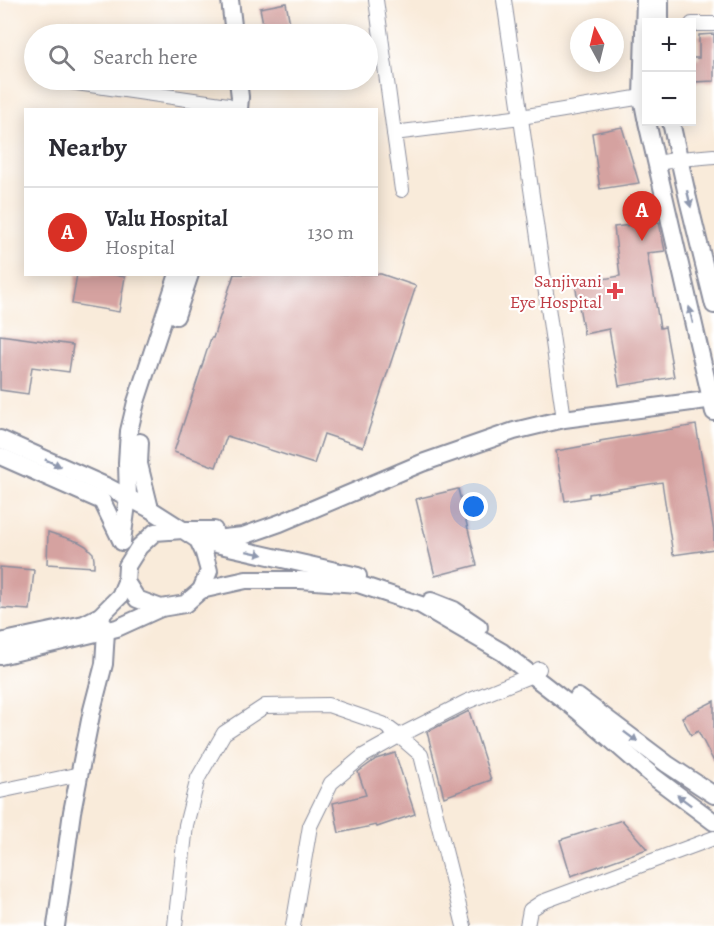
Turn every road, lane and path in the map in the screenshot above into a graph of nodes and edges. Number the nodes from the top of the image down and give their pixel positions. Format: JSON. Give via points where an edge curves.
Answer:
{"nodes":[{"id":1,"x":218,"y":0,"type":"edge"},
{"id":2,"x":230,"y":0,"type":"edge"},
{"id":3,"x":375,"y":0,"type":"edge"},
{"id":4,"x":504,"y":0,"type":"edge"},
{"id":5,"x":645,"y":0,"type":"edge"},
{"id":6,"x":660,"y":0,"type":"edge"},
{"id":7,"x":649,"y":18,"type":"edge"},
{"id":8,"x":653,"y":18,"type":"edge"},
{"id":9,"x":221,"y":24,"type":"edge"},
{"id":10,"x":233,"y":24,"type":"edge"},
{"id":11,"x":696,"y":24,"type":"edge"},
{"id":12,"x":714,"y":24,"type":"edge"},
{"id":13,"x":119,"y":90,"type":"edge"},
{"id":14,"x":229,"y":90,"type":"edge"},
{"id":15,"x":239,"y":90,"type":"edge"},
{"id":16,"x":642,"y":97,"type":"edge"},
{"id":17,"x":232,"y":108,"type":"edge"},
{"id":18,"x":521,"y":117,"type":"junction"},
{"id":19,"x":649,"y":126,"type":"edge"},
{"id":20,"x":673,"y":126,"type":"edge"},
{"id":21,"x":394,"y":133,"type":"junction"},
{"id":22,"x":714,"y":156,"type":"edge"},
{"id":23,"x":680,"y":159,"type":"junction"},
{"id":24,"x":658,"y":163,"type":"junction"},
{"id":25,"x":402,"y":190,"type":"dead end"},
{"id":26,"x":177,"y":276,"type":"edge"},
{"id":27,"x":189,"y":276,"type":"edge"},
{"id":28,"x":714,"y":305,"type":"edge"},
{"id":29,"x":713,"y":404,"type":"edge"},
{"id":30,"x":564,"y":419,"type":"junction"},
{"id":31,"x":0,"y":439,"type":"edge"},
{"id":32,"x":0,"y":456,"type":"edge"},
{"id":33,"x":128,"y":497,"type":"junction"},
{"id":34,"x":150,"y":509,"type":"junction"},
{"id":35,"x":280,"y":523,"type":"junction"},
{"id":36,"x":183,"y":530,"type":"junction"},
{"id":37,"x":198,"y":540,"type":"junction"},
{"id":38,"x":122,"y":542,"type":"junction"},
{"id":39,"x":127,"y":574,"type":"junction"},
{"id":40,"x":201,"y":590,"type":"junction"},
{"id":41,"x":161,"y":608,"type":"junction"},
{"id":42,"x":103,"y":623,"type":"junction"},
{"id":43,"x":0,"y":642,"type":"edge"},
{"id":44,"x":0,"y":656,"type":"edge"},
{"id":45,"x":536,"y":672,"type":"junction"},
{"id":46,"x":399,"y":735,"type":"junction"},
{"id":47,"x":80,"y":774,"type":"junction"},
{"id":48,"x":0,"y":791,"type":"edge"},
{"id":49,"x":714,"y":795,"type":"edge"},
{"id":50,"x":714,"y":822,"type":"edge"},
{"id":51,"x":714,"y":838,"type":"edge"},
{"id":52,"x":56,"y":926,"type":"edge"},
{"id":53,"x":175,"y":926,"type":"edge"},
{"id":54,"x":293,"y":926,"type":"edge"},
{"id":55,"x":464,"y":926,"type":"edge"},
{"id":56,"x":527,"y":926,"type":"edge"}],
"edges":[{"from":1,"to":9,"type":"street"},
{"from":2,"to":10,"type":"street"},
{"from":3,"to":21,"type":"street"},
{"from":4,"to":18,"type":"street"},
{"from":5,"to":7,"type":"street"},
{"from":6,"to":8,"type":"street"},
{"from":11,"to":12,"type":"street"},
{"from":13,"to":17,"type":"street"},
{"from":14,"to":17,"type":"street"},
{"from":15,"to":17,"type":"street","via":[[240,97]]},
{"from":16,"to":18,"type":"street"},
{"from":18,"to":21,"type":"street"},
{"from":18,"to":30,"type":"street"},
{"from":19,"to":24,"type":"street"},
{"from":20,"to":23,"type":"street"},
{"from":21,"to":25,"type":"street"},
{"from":22,"to":23,"type":"street"},
{"from":23,"to":24,"type":"street"},
{"from":23,"to":28,"type":"street","one_way":true},
{"from":29,"to":24,"type":"street","one_way":true},
{"from":26,"to":33,"type":"street","via":[[129,431]]},
{"from":27,"to":34,"type":"street","via":[[141,433],[139,464]]},
{"from":29,"to":30,"type":"street"},
{"from":30,"to":35,"type":"street","via":[[514,431],[422,462]]},
{"from":31,"to":33,"type":"street","one_way":true},
{"from":32,"to":38,"type":"street","via":[[102,501]]},
{"from":33,"to":34,"type":"street"},
{"from":33,"to":38,"type":"street"},
{"from":34,"to":36,"type":"street"},
{"from":35,"to":36,"type":"street","via":[[231,530]]},
{"from":35,"to":37,"type":"street","via":[[243,536]]},
{"from":36,"to":37,"type":"street"},
{"from":36,"to":39,"type":"street","via":[[155,532],[139,547]]},
{"from":37,"to":40,"type":"street","via":[[209,571]]},
{"from":37,"to":45,"type":"street","one_way":true,"via":[[383,581],[454,610]]},
{"from":38,"to":39,"type":"street"},
{"from":39,"to":41,"type":"street","via":[[137,599]]},
{"from":39,"to":42,"type":"street","via":[[120,597]]},
{"from":40,"to":41,"type":"street","via":[[185,604]]},
{"from":40,"to":45,"type":"street","via":[[246,580],[358,584],[421,605]]},
{"from":41,"to":42,"type":"street","via":[[117,628]]},
{"from":42,"to":43,"type":"street"},
{"from":42,"to":44,"type":"street"},
{"from":42,"to":47,"type":"street","via":[[104,664]]},
{"from":45,"to":46,"type":"street"},
{"from":45,"to":49,"type":"street","one_way":true},
{"from":50,"to":45,"type":"street","one_way":true,"via":[[654,777]]},
{"from":46,"to":53,"type":"street","via":[[383,724],[328,705],[265,706],[224,733],[198,778],[186,825]]},
{"from":46,"to":54,"type":"street","via":[[363,756],[331,783],[310,826]]},
{"from":46,"to":55,"type":"street","via":[[421,755]]},
{"from":47,"to":48,"type":"street"},
{"from":47,"to":52,"type":"street"},
{"from":51,"to":56,"type":"street","via":[[542,902],[530,910]]}]}
